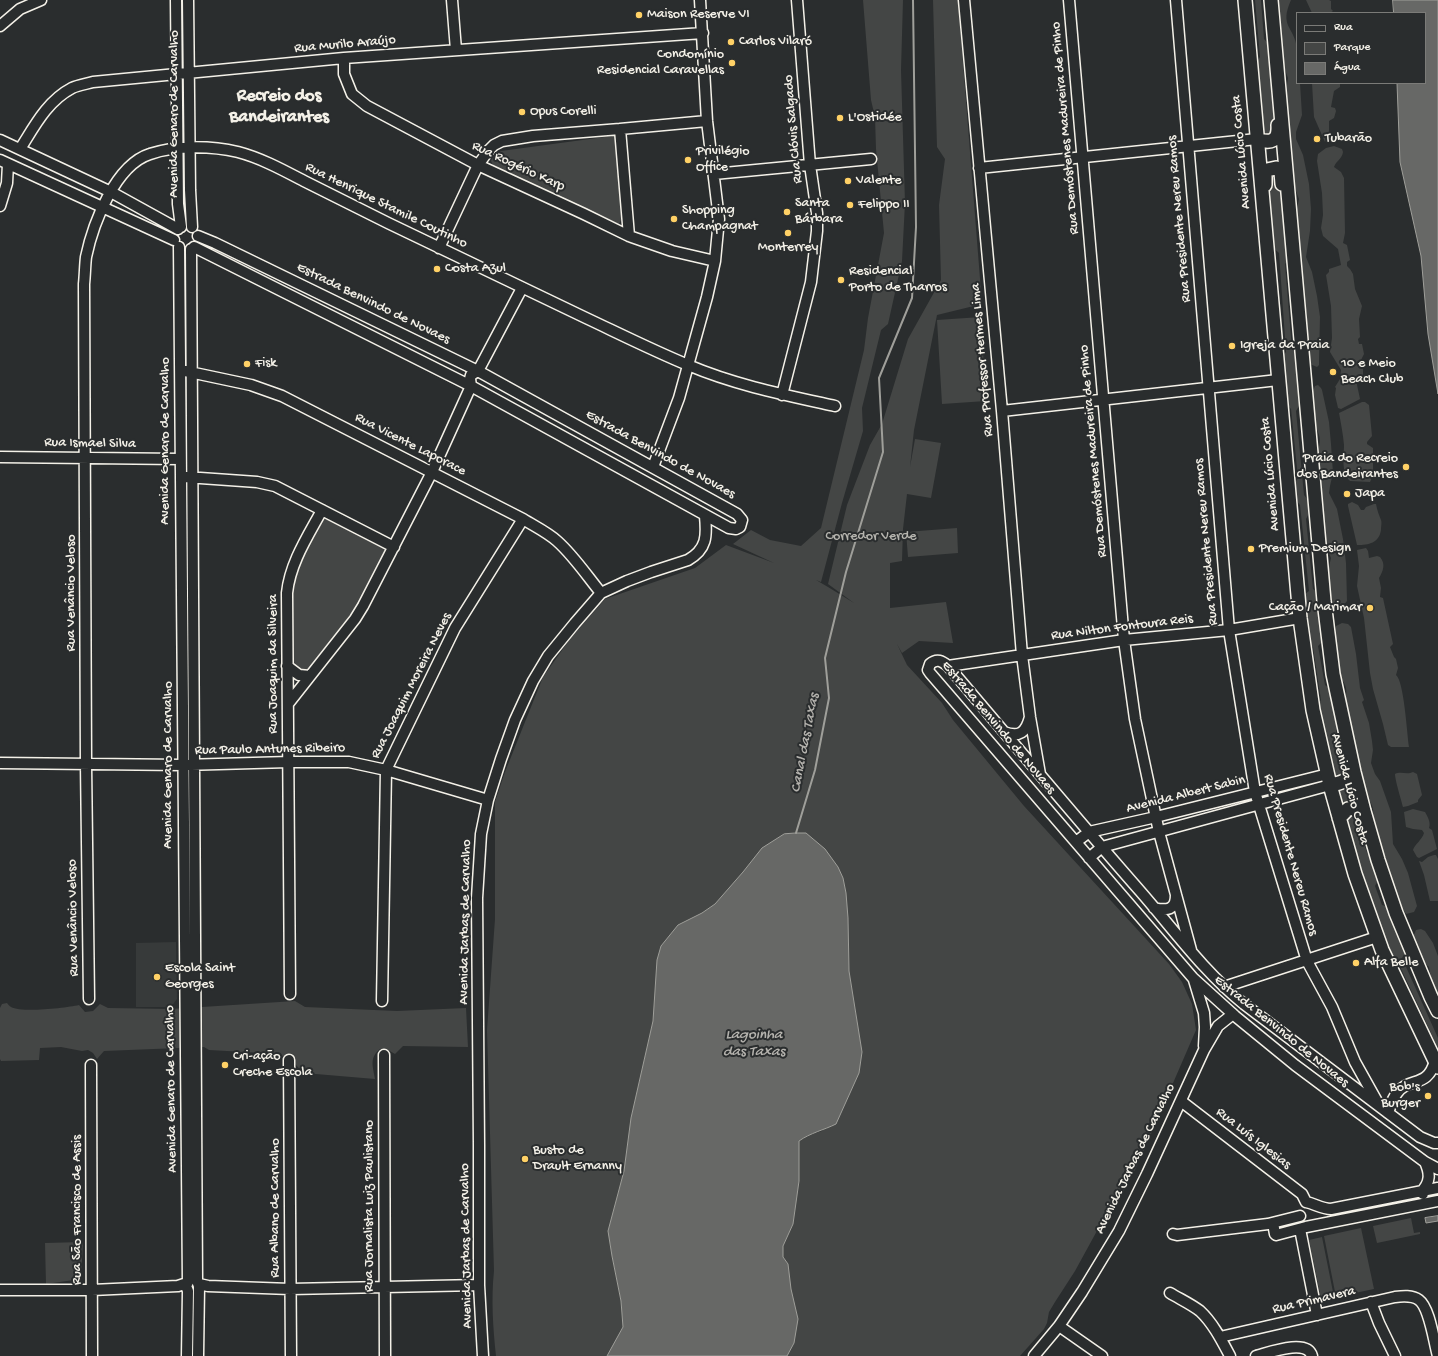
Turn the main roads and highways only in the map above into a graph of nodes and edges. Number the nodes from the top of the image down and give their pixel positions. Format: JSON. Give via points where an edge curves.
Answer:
{"nodes":[{"id":1,"x":1245,"y":0,"type":"edge"},
{"id":2,"x":1271,"y":0,"type":"edge"},
{"id":3,"x":1280,"y":103,"type":"junction"},
{"id":4,"x":1257,"y":139,"type":"junction"},
{"id":5,"x":1288,"y":200,"type":"junction"},
{"id":6,"x":1263,"y":202,"type":"junction"},
{"id":7,"x":1354,"y":772,"type":"junction"},
{"id":8,"x":1329,"y":779,"type":"junction"},
{"id":9,"x":1364,"y":811,"type":"junction"},
{"id":10,"x":1340,"y":818,"type":"junction"},
{"id":11,"x":1438,"y":1011,"type":"edge"},
{"id":12,"x":1436,"y":1064,"type":"edge"}],
"edges":[{"from":1,"to":4,"type":"main road","name":"Avenida Lúcio Costa"},
{"from":2,"to":3,"type":"main road","name":"Avenida Lúcio Costa"},
{"from":3,"to":4,"type":"main road","via":[[1277,113],[1278,133],[1275,139],[1264,142]]},
{"from":3,"to":5,"type":"main road","name":"Avenida Lúcio Costa"},
{"from":4,"to":6,"type":"main road","name":"Avenida Lúcio Costa"},
{"from":5,"to":6,"type":"main road","via":[[1283,192],[1280,172],[1276,168],[1267,170],[1264,174],[1266,194]]},
{"from":5,"to":7,"type":"main road","name":"Avenida Lúcio Costa","via":[[1327,630],[1333,674]]},
{"from":6,"to":8,"type":"main road","name":"Avenida Lúcio Costa","via":[[1300,618],[1313,710]]},
{"from":7,"to":8,"type":"main road","via":[[1344,783]]},
{"from":7,"to":9,"type":"main road","name":"Avenida Lúcio Costa"},
{"from":8,"to":10,"type":"main road","name":"Avenida Lúcio Costa"},
{"from":9,"to":10,"type":"main road","via":[[1357,808],[1348,809]]},
{"from":9,"to":11,"type":"main road","name":"Avenida Lúcio Costa","via":[[1396,913]]},
{"from":10,"to":12,"type":"main road","name":"Avenida Lúcio Costa","via":[[1355,874],[1377,936]]}]}
